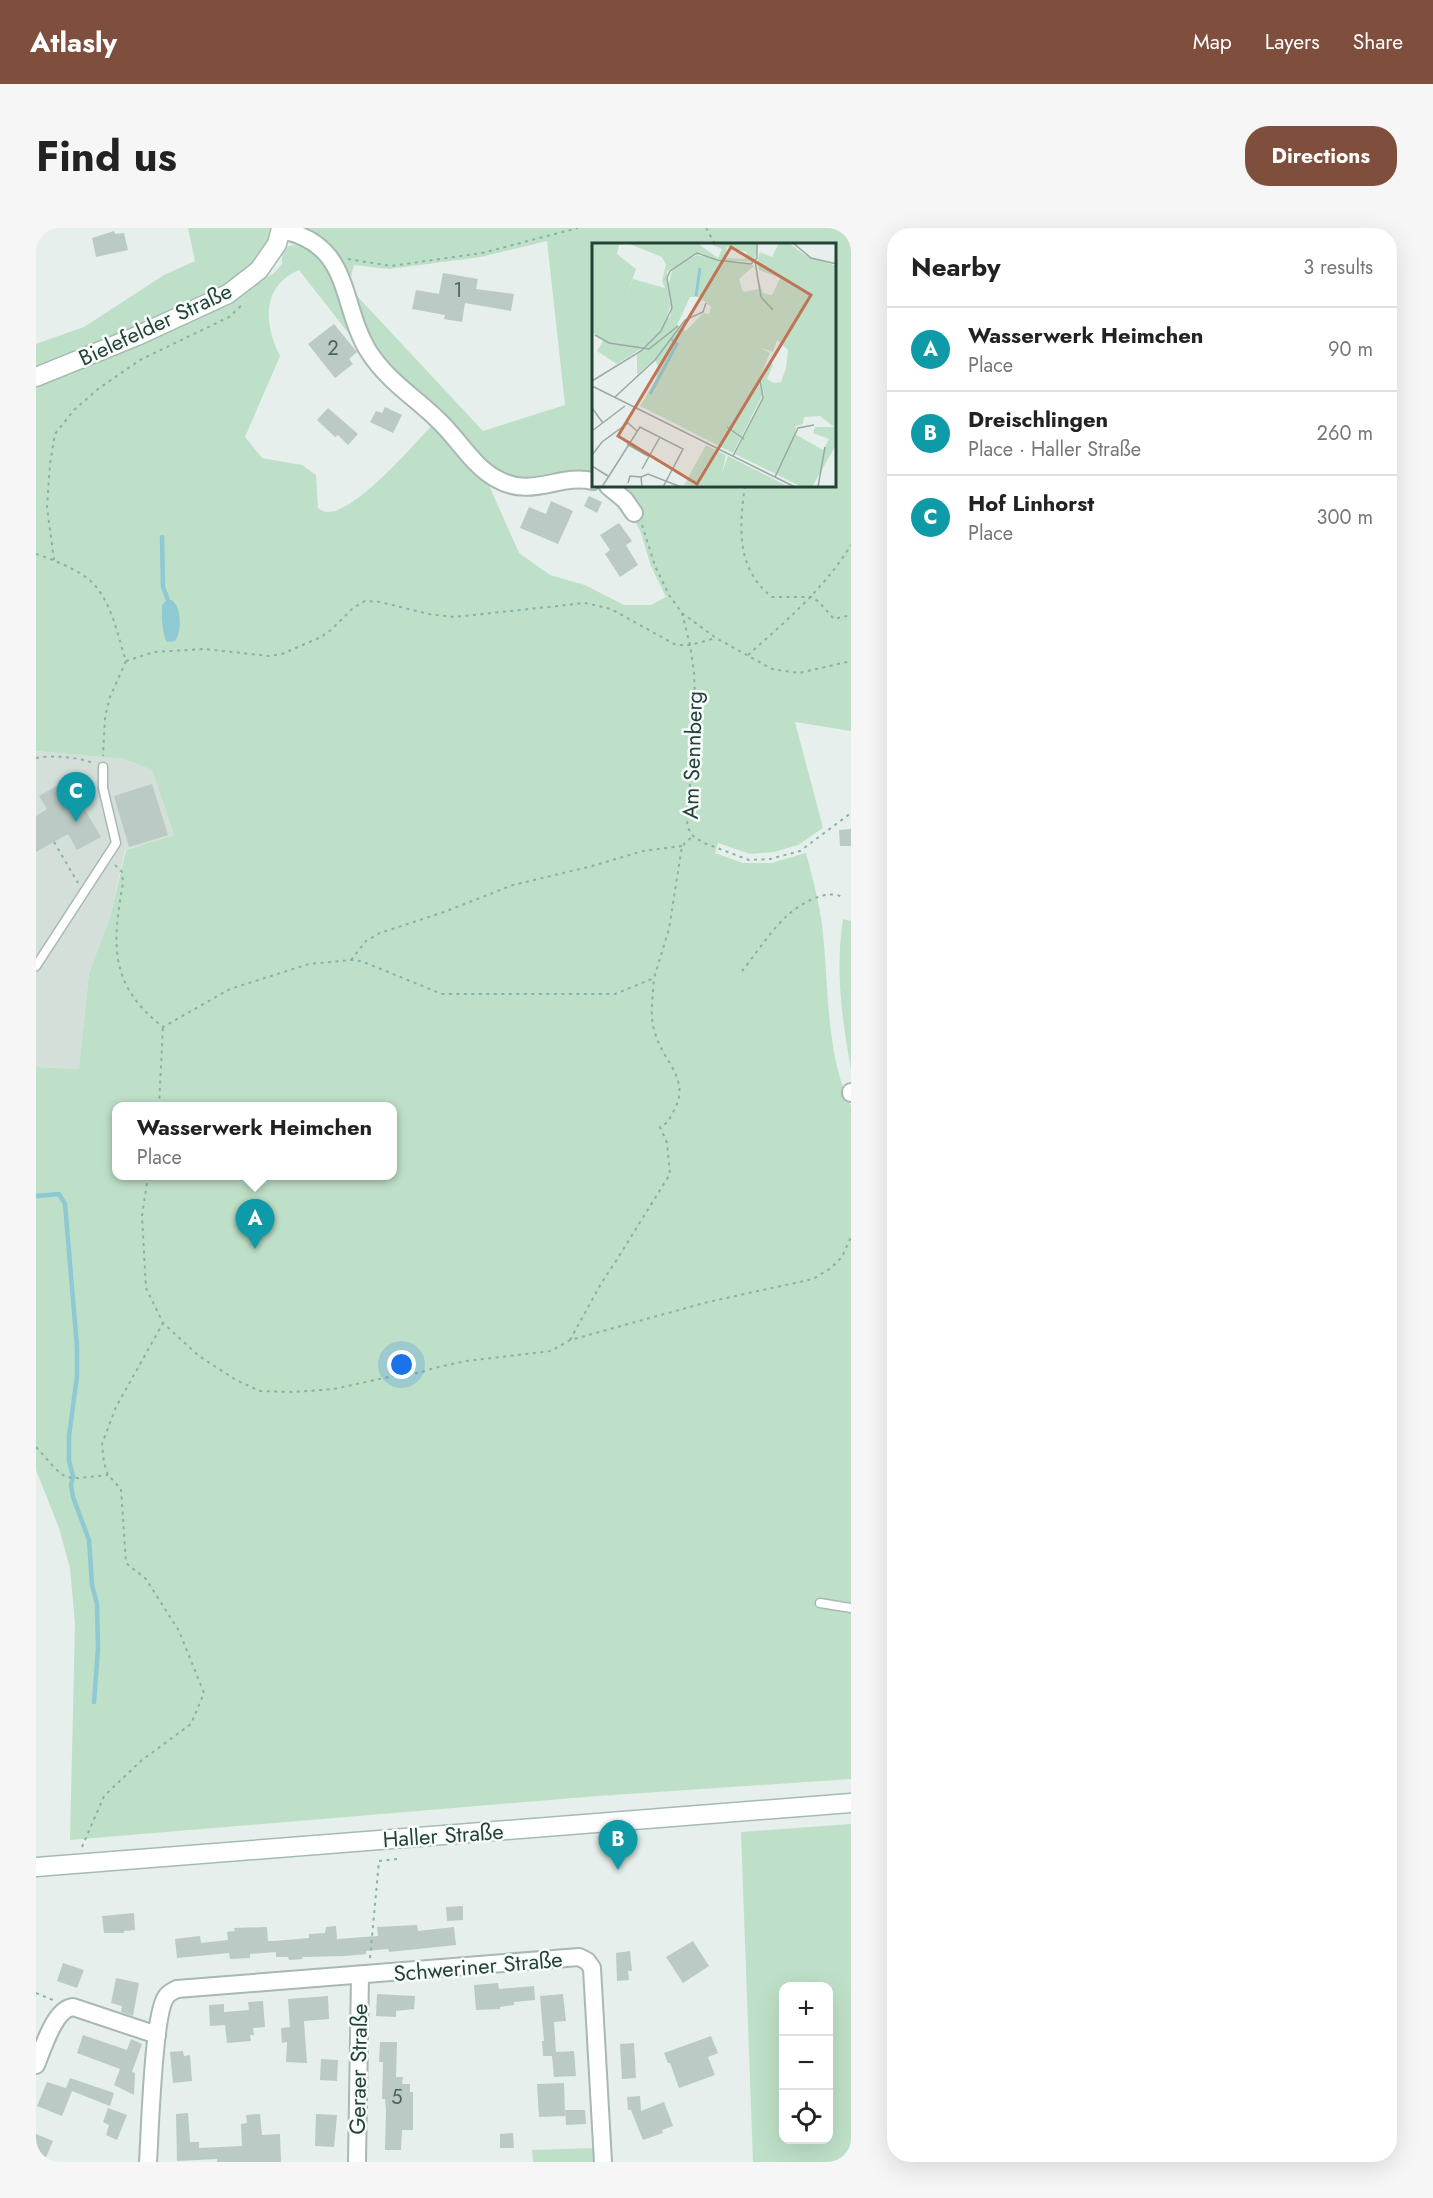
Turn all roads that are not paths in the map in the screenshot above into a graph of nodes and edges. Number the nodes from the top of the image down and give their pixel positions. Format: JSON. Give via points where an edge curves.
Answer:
{"nodes":[{"id":1,"x":281,"y":229,"type":"edge"},
{"id":2,"x":36,"y":377,"type":"edge"},
{"id":3,"x":592,"y":481,"type":"edge"},
{"id":4,"x":610,"y":488,"type":"edge"},
{"id":5,"x":634,"y":513,"type":"road end"},
{"id":6,"x":103,"y":766,"type":"road end"},
{"id":7,"x":36,"y":966,"type":"edge"},
{"id":8,"x":820,"y":1603,"type":"dead end"},
{"id":9,"x":851,"y":1608,"type":"edge"},
{"id":10,"x":851,"y":1803,"type":"edge"},
{"id":11,"x":36,"y":1867,"type":"edge"},
{"id":12,"x":364,"y":1976,"type":"junction"},
{"id":13,"x":157,"y":2035,"type":"junction"},
{"id":14,"x":36,"y":2065,"type":"edge"},
{"id":15,"x":148,"y":2162,"type":"edge"},
{"id":16,"x":357,"y":2162,"type":"edge"},
{"id":17,"x":603,"y":2162,"type":"edge"}],
"edges":[{"from":1,"to":2,"type":"main road","name":"Bielefelder Straße","via":[[277,244],[259,270],[228,294]]},
{"from":1,"to":3,"type":"street","via":[[314,243],[331,260],[340,271],[363,340],[377,363],[395,384],[438,419],[485,471],[506,483],[530,488]]},
{"from":4,"to":5,"type":"street"},
{"from":6,"to":7,"type":"lane","via":[[103,788],[116,843]]},
{"from":8,"to":9,"type":"lane"},
{"from":10,"to":11,"type":"main road","name":"Haller Straße"},
{"from":12,"to":13,"type":"street","name":"Schweriner Straße","via":[[177,1989],[166,1995],[161,2006]]},
{"from":12,"to":16,"type":"street","name":"Geraer Straße"},
{"from":12,"to":17,"type":"street","name":"Schweriner Straße","via":[[579,1957],[587,1961],[592,1968]]},
{"from":13,"to":14,"type":"street","via":[[66,2007],[58,2015]]},
{"from":13,"to":15,"type":"street"}]}
